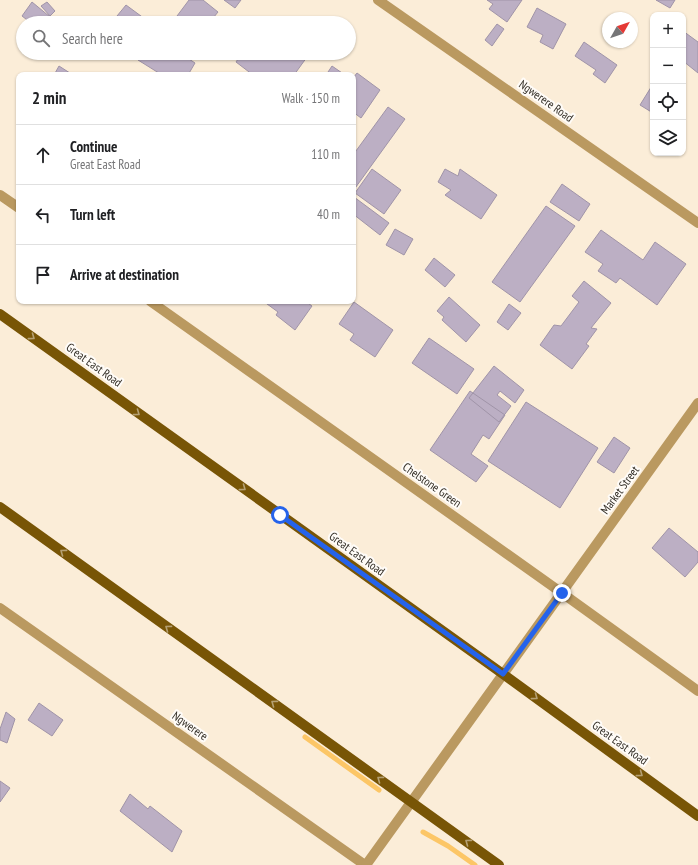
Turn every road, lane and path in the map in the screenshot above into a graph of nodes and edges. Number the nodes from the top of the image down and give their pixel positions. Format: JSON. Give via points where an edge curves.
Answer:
{"nodes":[{"id":1,"x":378,"y":0,"type":"edge"},
{"id":2,"x":0,"y":195,"type":"edge"},
{"id":3,"x":16,"y":206,"type":"edge"},
{"id":4,"x":698,"y":223,"type":"edge"},
{"id":5,"x":154,"y":304,"type":"edge"},
{"id":6,"x":0,"y":314,"type":"edge"},
{"id":7,"x":698,"y":403,"type":"edge"},
{"id":8,"x":0,"y":507,"type":"edge"},
{"id":9,"x":562,"y":593,"type":"junction"},
{"id":10,"x":0,"y":608,"type":"edge"},
{"id":11,"x":503,"y":674,"type":"junction"},
{"id":12,"x":698,"y":691,"type":"edge"},
{"id":13,"x":411,"y":802,"type":"junction"},
{"id":14,"x":698,"y":816,"type":"edge"},
{"id":15,"x":365,"y":865,"type":"edge"},
{"id":16,"x":499,"y":865,"type":"edge"}],
"edges":[{"from":1,"to":4,"type":"street","name":"Ngwerere Road"},
{"from":2,"to":3,"type":"street"},
{"from":5,"to":9,"type":"street","name":"Chelstone Green"},
{"from":6,"to":11,"type":"main road","name":"Great East Road","one_way":true},
{"from":7,"to":9,"type":"street","name":"Market Street"},
{"from":13,"to":8,"type":"main road","one_way":true},
{"from":9,"to":11,"type":"street","name":"Market Street"},
{"from":9,"to":12,"type":"street","name":"Chelstone Green"},
{"from":10,"to":15,"type":"street","name":"Ngwerere"},
{"from":11,"to":13,"type":"street","name":"Market Street"},
{"from":11,"to":14,"type":"main road","name":"Great East Road","one_way":true},
{"from":13,"to":15,"type":"street","name":"Market Street"},
{"from":16,"to":13,"type":"main road","one_way":true}]}
